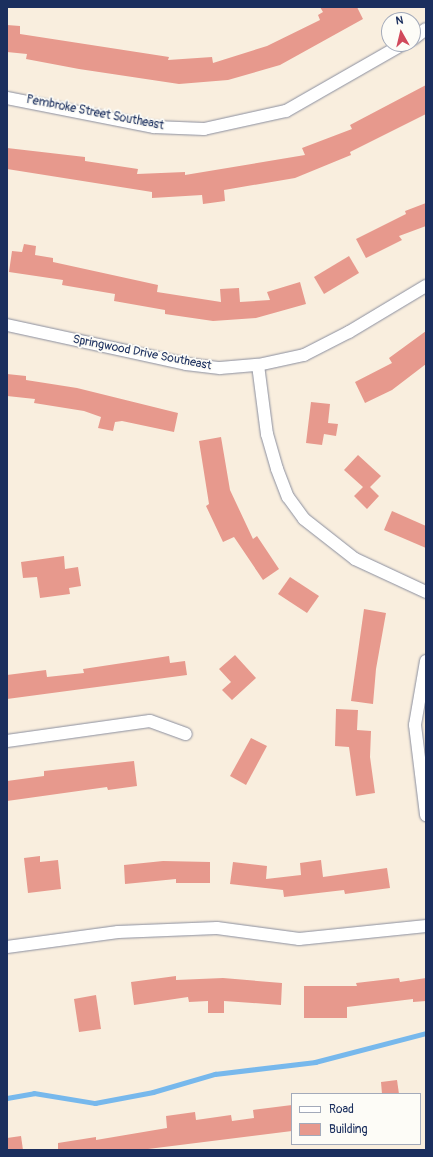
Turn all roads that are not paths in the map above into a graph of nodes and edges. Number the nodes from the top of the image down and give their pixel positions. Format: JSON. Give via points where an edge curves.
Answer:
{"nodes":[{"id":1,"x":389,"y":52,"type":"edge"},
{"id":2,"x":7,"y":98,"type":"edge"},
{"id":3,"x":426,"y":286,"type":"edge"},
{"id":4,"x":7,"y":325,"type":"edge"},
{"id":5,"x":258,"y":365,"type":"junction"},
{"id":6,"x":426,"y":592,"type":"edge"},
{"id":7,"x":426,"y":661,"type":"edge"},
{"id":8,"x":186,"y":734,"type":"dead end"},
{"id":9,"x":7,"y":741,"type":"edge"},
{"id":10,"x":426,"y":815,"type":"edge"},
{"id":11,"x":426,"y":926,"type":"edge"},
{"id":12,"x":7,"y":947,"type":"edge"}],
"edges":[{"from":1,"to":2,"type":"street","name":"Pembroke Street Southeast","via":[[286,111],[204,129],[154,127]]},
{"from":3,"to":5,"type":"street","name":"Springwood Drive Southeast","via":[[349,332],[304,355]]},
{"from":4,"to":5,"type":"street","name":"Springwood Drive Southeast","via":[[186,364],[220,368]]},
{"from":5,"to":6,"type":"street","via":[[267,434],[276,469],[288,497],[304,519],[355,559]]},
{"from":7,"to":10,"type":"street","via":[[415,725]]},
{"from":8,"to":9,"type":"street","via":[[150,721]]},
{"from":11,"to":12,"type":"street","via":[[299,939],[217,928],[118,932]]}]}
